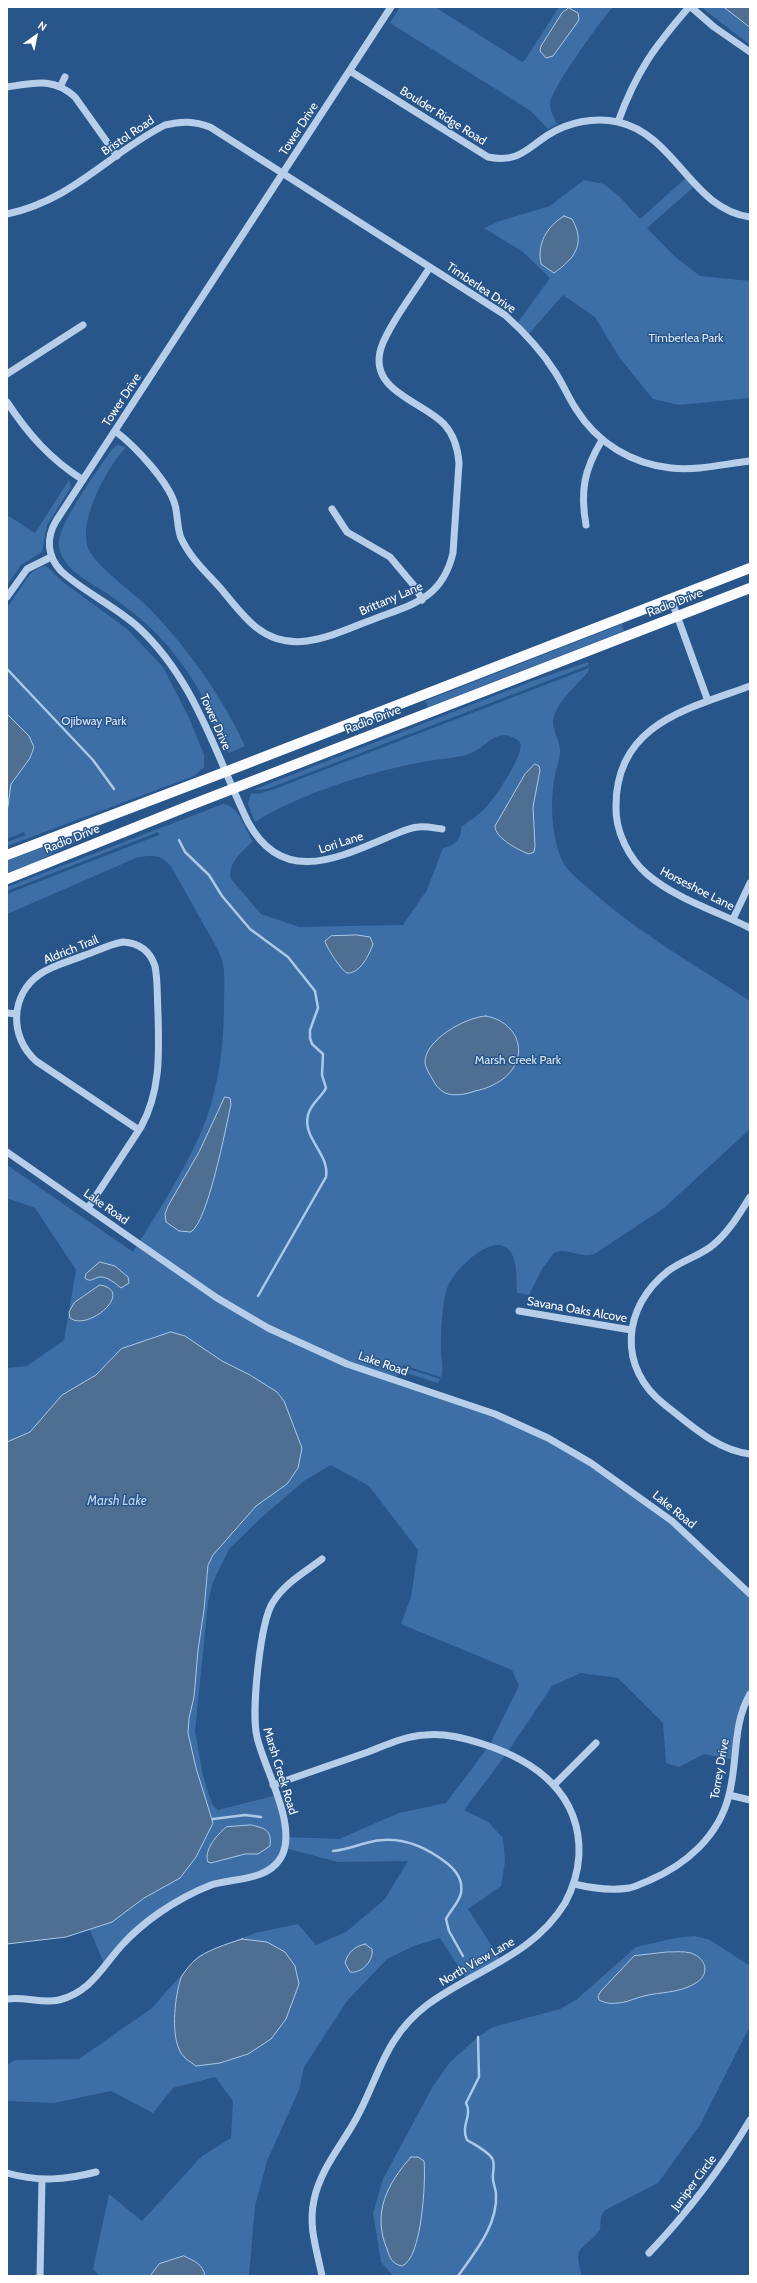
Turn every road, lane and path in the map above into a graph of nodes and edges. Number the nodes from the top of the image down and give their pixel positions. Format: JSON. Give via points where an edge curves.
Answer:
{"nodes":[{"id":1,"x":391,"y":7,"type":"edge"},
{"id":2,"x":690,"y":7,"type":"edge"},
{"id":3,"x":750,"y":52,"type":"edge"},
{"id":4,"x":350,"y":70,"type":"junction"},
{"id":5,"x":65,"y":77,"type":"dead end"},
{"id":6,"x":60,"y":85,"type":"junction"},
{"id":7,"x":7,"y":87,"type":"edge"},
{"id":8,"x":618,"y":122,"type":"junction"},
{"id":9,"x":118,"y":156,"type":"junction"},
{"id":10,"x":283,"y":172,"type":"junction"},
{"id":11,"x":7,"y":214,"type":"edge"},
{"id":12,"x":750,"y":217,"type":"edge"},
{"id":13,"x":430,"y":267,"type":"junction"},
{"id":14,"x":83,"y":325,"type":"dead end"},
{"id":15,"x":7,"y":374,"type":"edge"},
{"id":16,"x":7,"y":402,"type":"edge"},
{"id":17,"x":115,"y":431,"type":"junction"},
{"id":18,"x":602,"y":440,"type":"junction"},
{"id":19,"x":750,"y":461,"type":"edge"},
{"id":20,"x":83,"y":480,"type":"junction"},
{"id":21,"x":332,"y":509,"type":"dead end"},
{"id":22,"x":586,"y":525,"type":"dead end"},
{"id":23,"x":51,"y":557,"type":"junction"},
{"id":24,"x":750,"y":568,"type":"edge"},
{"id":25,"x":750,"y":588,"type":"edge"},
{"id":26,"x":7,"y":597,"type":"edge"},
{"id":27,"x":671,"y":599,"type":"junction"},
{"id":28,"x":422,"y":600,"type":"junction"},
{"id":29,"x":678,"y":616,"type":"junction"},
{"id":30,"x":750,"y":686,"type":"edge"},
{"id":31,"x":708,"y":701,"type":"junction"},
{"id":32,"x":225,"y":772,"type":"junction"},
{"id":33,"x":233,"y":789,"type":"junction"},
{"id":34,"x":442,"y":829,"type":"dead end"},
{"id":35,"x":7,"y":855,"type":"edge"},
{"id":36,"x":7,"y":879,"type":"edge"},
{"id":37,"x":750,"y":882,"type":"edge"},
{"id":38,"x":733,"y":919,"type":"junction"},
{"id":39,"x":750,"y":928,"type":"edge"},
{"id":40,"x":7,"y":1013,"type":"edge"},
{"id":41,"x":17,"y":1014,"type":"junction"},
{"id":42,"x":139,"y":1130,"type":"junction"},
{"id":43,"x":7,"y":1152,"type":"edge"},
{"id":44,"x":750,"y":1198,"type":"edge"},
{"id":45,"x":88,"y":1208,"type":"junction"},
{"id":46,"x":519,"y":1311,"type":"dead end"},
{"id":47,"x":631,"y":1330,"type":"junction"},
{"id":48,"x":750,"y":1454,"type":"edge"},
{"id":49,"x":322,"y":1559,"type":"dead end"},
{"id":50,"x":750,"y":1594,"type":"edge"},
{"id":51,"x":750,"y":1694,"type":"edge"},
{"id":52,"x":596,"y":1743,"type":"dead end"},
{"id":53,"x":273,"y":1785,"type":"junction"},
{"id":54,"x":554,"y":1785,"type":"junction"},
{"id":55,"x":729,"y":1795,"type":"junction"},
{"id":56,"x":750,"y":1800,"type":"edge"},
{"id":57,"x":574,"y":1884,"type":"junction"},
{"id":58,"x":7,"y":1999,"type":"edge"},
{"id":59,"x":750,"y":2120,"type":"edge"},
{"id":60,"x":96,"y":2172,"type":"dead end"},
{"id":61,"x":7,"y":2173,"type":"edge"},
{"id":62,"x":42,"y":2180,"type":"junction"},
{"id":63,"x":649,"y":2253,"type":"dead end"},
{"id":64,"x":40,"y":2276,"type":"edge"},
{"id":65,"x":322,"y":2276,"type":"edge"}],
"edges":[{"from":1,"to":4,"type":"street","name":"Tower Drive"},
{"from":2,"to":3,"type":"street"},
{"from":2,"to":8,"type":"street","via":[[646,59],[632,85]]},
{"from":4,"to":8,"type":"street","name":"Boulder Ridge Road","via":[[478,152],[493,158],[517,157],[548,135],[569,125],[593,120]]},
{"from":4,"to":10,"type":"street","name":"Tower Drive"},
{"from":5,"to":6,"type":"street"},
{"from":6,"to":7,"type":"street","via":[[49,82]]},
{"from":6,"to":9,"type":"street","via":[[75,97]]},
{"from":8,"to":12,"type":"street","name":"Boulder Ridge Road","via":[[646,134],[659,144],[706,197],[717,205],[730,213]]},
{"from":9,"to":10,"type":"street","name":"Bristol Road","via":[[165,125],[189,121],[210,127]]},
{"from":9,"to":11,"type":"street","name":"Bristol Road","via":[[56,198]]},
{"from":10,"to":13,"type":"street","name":"Timberlea Drive"},
{"from":10,"to":17,"type":"street","name":"Tower Drive"},
{"from":13,"to":18,"type":"street","name":"Timberlea Drive","via":[[490,305],[521,330],[555,372],[583,420]]},
{"from":13,"to":28,"type":"street","name":"Brittany Lane","via":[[384,340],[380,358],[380,368],[388,383],[445,425],[458,453],[451,559],[439,585]]},
{"from":14,"to":15,"type":"street"},
{"from":16,"to":20,"type":"street","via":[[42,448]]},
{"from":17,"to":20,"type":"street","name":"Tower Drive"},
{"from":17,"to":28,"type":"street","name":"Brittany Lane","via":[[135,447],[167,487],[175,505],[181,538],[190,554],[250,621],[265,634],[287,642],[309,642]]},
{"from":18,"to":19,"type":"street","name":"Timberlea Drive","via":[[642,462],[672,468]]},
{"from":18,"to":22,"type":"street","via":[[594,454],[584,484],[582,501]]},
{"from":20,"to":23,"type":"street","name":"Tower Drive","via":[[52,529],[49,543]]},
{"from":21,"to":28,"type":"street","via":[[347,532],[390,557],[416,588]]},
{"from":23,"to":26,"type":"street","via":[[27,569]]},
{"from":23,"to":32,"type":"street","name":"Tower Drive","via":[[64,574],[123,614],[162,653],[181,677],[200,710]]},
{"from":24,"to":27,"type":"main road","name":"Radio Drive"},
{"from":25,"to":29,"type":"main road","name":"Radio Drive"},
{"from":27,"to":29,"type":"street"},
{"from":27,"to":32,"type":"main road","name":"Radio Drive"},
{"from":29,"to":31,"type":"street"},
{"from":29,"to":33,"type":"main road","name":"Radio Drive"},
{"from":30,"to":31,"type":"street","name":"Horseshoe Lane"},
{"from":31,"to":38,"type":"street","name":"Horseshoe Lane","via":[[658,724],[637,742],[619,773],[616,812],[625,846],[647,875],[660,884]]},
{"from":32,"to":33,"type":"street","name":"Tower Drive"},
{"from":32,"to":35,"type":"main road","name":"Radio Drive"},
{"from":33,"to":34,"type":"street","name":"Lori Lane","via":[[258,838],[277,853],[300,861],[331,860],[416,827]]},
{"from":33,"to":36,"type":"main road","name":"Radio Drive"},
{"from":37,"to":38,"type":"street"},
{"from":38,"to":39,"type":"street","name":"Horseshoe Lane"},
{"from":40,"to":41,"type":"street"},
{"from":41,"to":42,"type":"street","name":"Aldrich Trail","via":[[20,1038],[31,1057]]},
{"from":41,"to":42,"type":"street","name":"Aldrich Trail","via":[[20,1000],[28,987],[48,970],[118,943],[133,944],[146,950],[153,960],[156,971],[159,1062],[154,1096]]},
{"from":42,"to":45,"type":"street","name":"Aldrich Trail"},
{"from":43,"to":45,"type":"street","name":"Lake Road"},
{"from":44,"to":47,"type":"street","via":[[726,1232],[712,1246],[680,1263],[651,1288],[642,1300]]},
{"from":45,"to":50,"type":"street","name":"Lake Road","via":[[217,1298],[273,1331],[347,1364],[495,1414],[548,1438],[591,1463],[672,1521]]},
{"from":46,"to":47,"type":"street","name":"Savana Oaks Alcove"},
{"from":47,"to":48,"type":"street","via":[[632,1361],[645,1386],[655,1398],[716,1444]]},
{"from":49,"to":53,"type":"street","name":"Marsh Creek Road","via":[[279,1594],[272,1603],[264,1625],[254,1725]]},
{"from":51,"to":55,"type":"street","name":"Torrey Drive","via":[[738,1723]]},
{"from":52,"to":54,"type":"street"},
{"from":53,"to":54,"type":"street","name":"North View Lane","via":[[408,1737],[436,1734],[467,1738],[502,1751],[526,1763]]},
{"from":53,"to":58,"type":"street","name":"Marsh Creek Road","via":[[286,1836],[285,1848],[274,1866],[260,1874],[211,1886],[170,1905],[147,1921],[127,1940],[93,1982],[69,1996],[47,2000]]},
{"from":54,"to":57,"type":"street","name":"North View Lane","via":[[572,1811],[577,1827],[578,1866]]},
{"from":55,"to":56,"type":"street"},
{"from":55,"to":57,"type":"street","name":"Torrey Drive","via":[[714,1831],[701,1846],[663,1875],[629,1888],[593,1889]]},
{"from":57,"to":65,"type":"street","name":"North View Lane","via":[[555,1918],[538,1935],[505,1960],[414,2015],[388,2048],[358,2114],[327,2166],[314,2199],[312,2229]]},
{"from":59,"to":63,"type":"street","name":"Juniper Circle","via":[[722,2165],[689,2210]]},
{"from":60,"to":62,"type":"street","via":[[71,2178]]},
{"from":61,"to":62,"type":"street"},
{"from":62,"to":64,"type":"street"}]}
